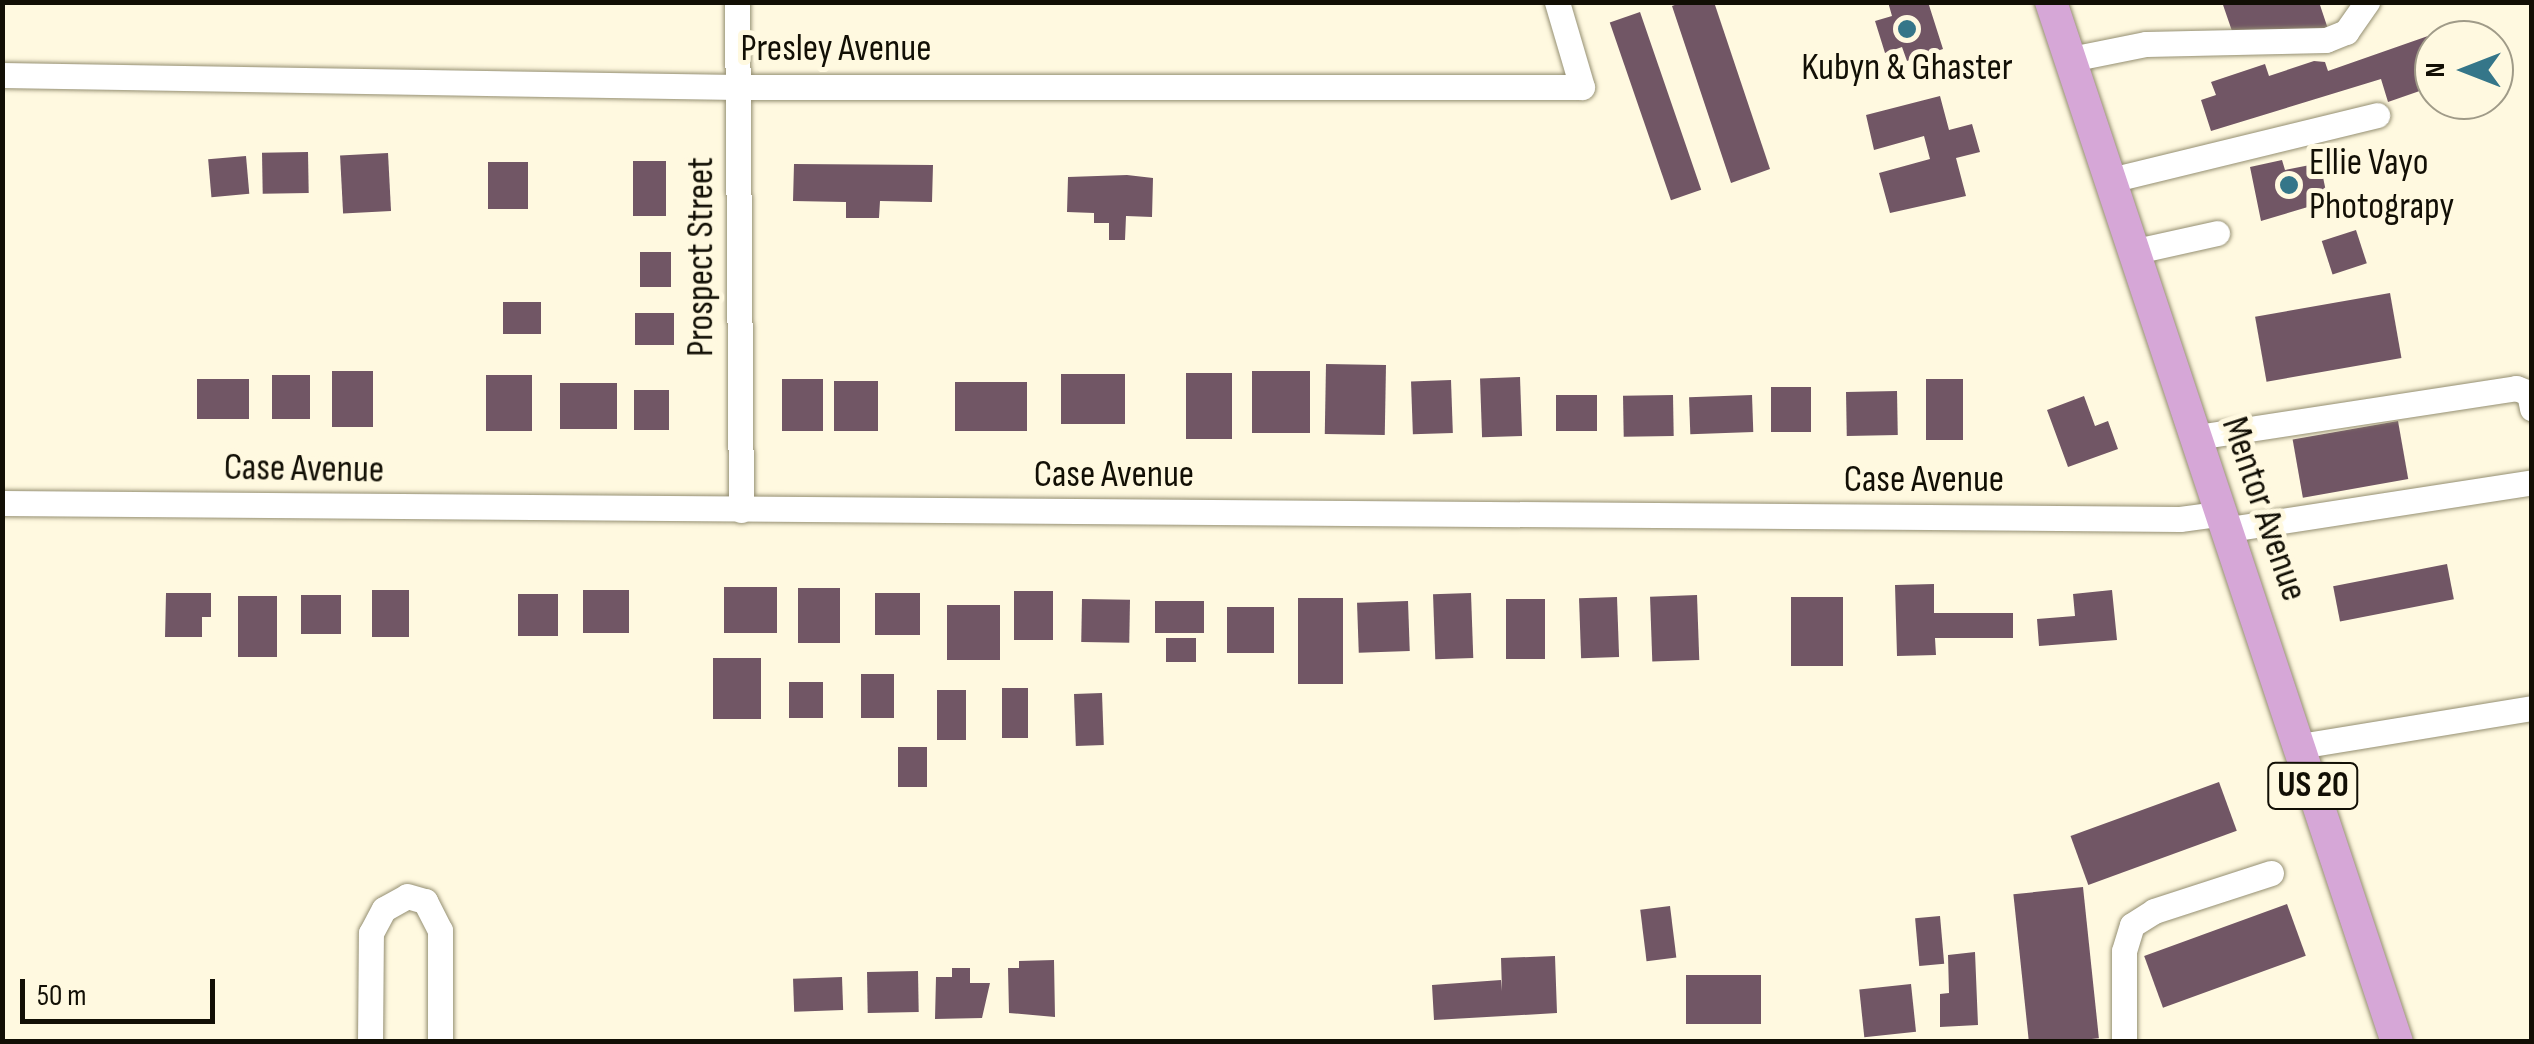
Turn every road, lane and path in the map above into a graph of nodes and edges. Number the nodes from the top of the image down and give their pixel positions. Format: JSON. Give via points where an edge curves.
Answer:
{"nodes":[{"id":1,"x":737,"y":2,"type":"edge"},
{"id":2,"x":1557,"y":2,"type":"edge"},
{"id":3,"x":2051,"y":2,"type":"edge"},
{"id":4,"x":2367,"y":2,"type":"edge"},
{"id":5,"x":2071,"y":60,"type":"junction"},
{"id":6,"x":2,"y":75,"type":"edge"},
{"id":7,"x":737,"y":87,"type":"junction"},
{"id":8,"x":2377,"y":115,"type":"dead end"},
{"id":9,"x":2111,"y":180,"type":"junction"},
{"id":10,"x":2217,"y":234,"type":"dead end"},
{"id":11,"x":2136,"y":251,"type":"junction"},
{"id":12,"x":2532,"y":408,"type":"edge"},
{"id":13,"x":2196,"y":437,"type":"junction"},
{"id":14,"x":2532,"y":482,"type":"edge"},
{"id":15,"x":2,"y":504,"type":"edge"},
{"id":16,"x":741,"y":510,"type":"junction"},
{"id":17,"x":2227,"y":521,"type":"junction"},
{"id":18,"x":2532,"y":708,"type":"edge"},
{"id":19,"x":2300,"y":746,"type":"junction"},
{"id":20,"x":2271,"y":873,"type":"dead end"},
{"id":21,"x":370,"y":1042,"type":"edge"},
{"id":22,"x":440,"y":1042,"type":"edge"},
{"id":23,"x":2124,"y":1042,"type":"edge"},
{"id":24,"x":2397,"y":1042,"type":"edge"}],
"edges":[{"from":1,"to":7,"type":"street","name":"Prospect Street"},
{"from":2,"to":7,"type":"street","name":"Presley Avenue","via":[[1582,86]]},
{"from":3,"to":5,"type":"main road","name":"Mentor Avenue","number":"US 20"},
{"from":4,"to":5,"type":"street","via":[[2346,32],[2326,40],[2146,44]]},
{"from":5,"to":9,"type":"main road","name":"Mentor Avenue","number":"US 20"},
{"from":6,"to":7,"type":"street","name":"Presley Avenue"},
{"from":7,"to":16,"type":"street","name":"Prospect Street"},
{"from":8,"to":9,"type":"street"},
{"from":9,"to":11,"type":"main road","name":"Mentor Avenue","number":"US 20"},
{"from":10,"to":11,"type":"street"},
{"from":11,"to":13,"type":"main road","name":"Mentor Avenue","number":"US 20"},
{"from":12,"to":13,"type":"street","via":[[2529,394],[2516,388]]},
{"from":13,"to":17,"type":"main road","name":"Mentor Avenue","number":"US 20"},
{"from":14,"to":17,"type":"street","name":"Case Avenue"},
{"from":15,"to":16,"type":"street","name":"Case Avenue"},
{"from":16,"to":17,"type":"street","name":"Case Avenue"},
{"from":17,"to":19,"type":"main road","name":"Mentor Avenue","number":"US 20"},
{"from":18,"to":19,"type":"street"},
{"from":19,"to":24,"type":"main road","name":"Mentor Avenue","number":"US 20"},
{"from":20,"to":23,"type":"street","via":[[2154,911],[2132,925],[2124,951]]},
{"from":21,"to":22,"type":"street","via":[[371,934],[384,909],[407,896],[424,901],[440,930]]}]}
